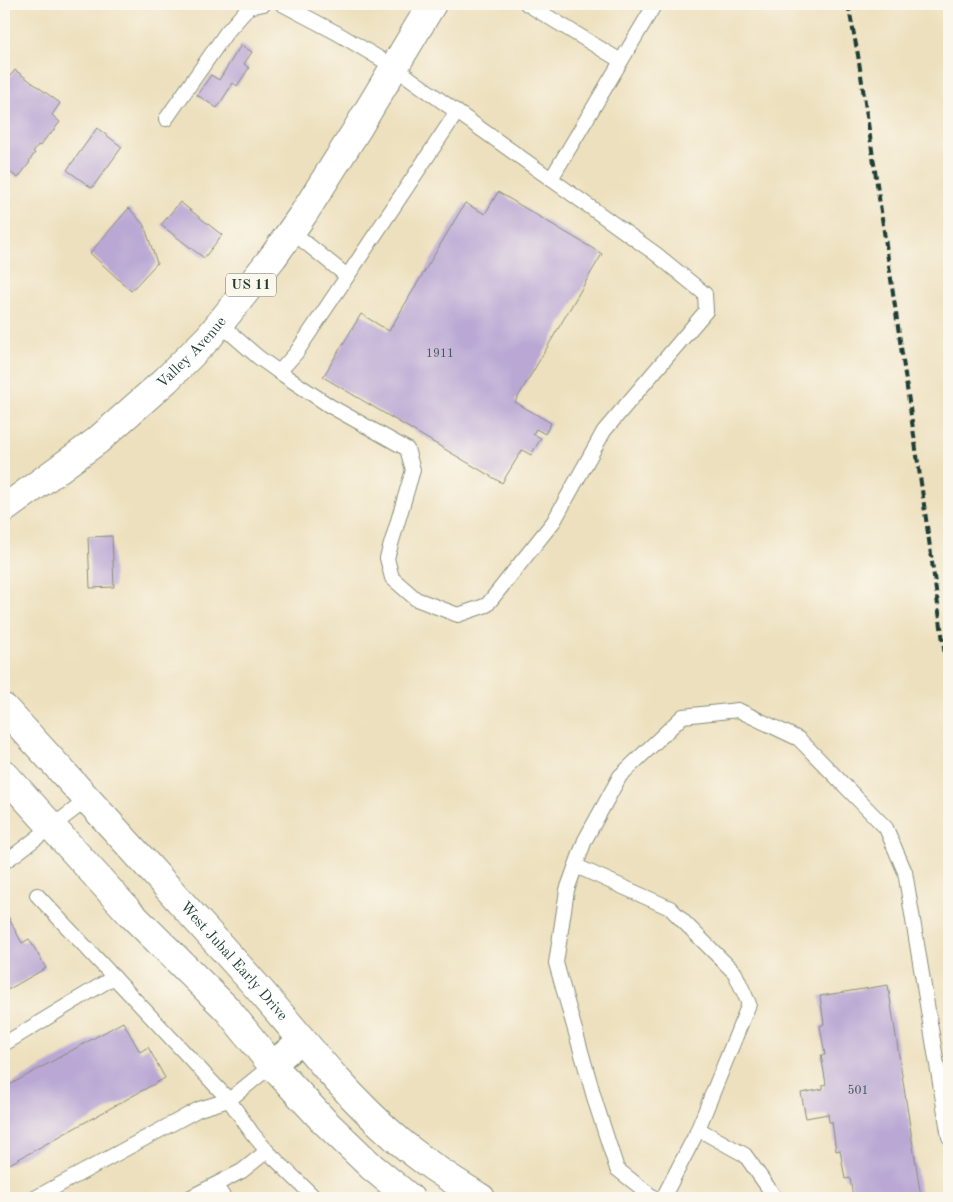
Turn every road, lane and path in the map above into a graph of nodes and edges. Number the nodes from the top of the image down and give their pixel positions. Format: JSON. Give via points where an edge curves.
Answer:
{"nodes":[{"id":1,"x":264,"y":4,"type":"edge"},
{"id":2,"x":282,"y":4,"type":"edge"},
{"id":3,"x":432,"y":4,"type":"edge"},
{"id":4,"x":527,"y":4,"type":"edge"},
{"id":5,"x":655,"y":4,"type":"edge"},
{"id":6,"x":621,"y":61,"type":"junction"},
{"id":7,"x":394,"y":68,"type":"junction"},
{"id":8,"x":457,"y":112,"type":"junction"},
{"id":9,"x":166,"y":119,"type":"dead end"},
{"id":10,"x":551,"y":179,"type":"junction"},
{"id":11,"x":291,"y":232,"type":"junction"},
{"id":12,"x":347,"y":276,"type":"junction"},
{"id":13,"x":220,"y":324,"type":"junction"},
{"id":14,"x":279,"y":372,"type":"junction"},
{"id":15,"x":4,"y":509,"type":"edge"},
{"id":16,"x":4,"y":708,"type":"edge"},
{"id":17,"x":4,"y":774,"type":"edge"},
{"id":18,"x":88,"y":799,"type":"junction"},
{"id":19,"x":52,"y":828,"type":"junction"},
{"id":20,"x":4,"y":862,"type":"edge"},
{"id":21,"x":576,"y":866,"type":"junction"},
{"id":22,"x":37,"y":895,"type":"dead end"},
{"id":23,"x":114,"y":977,"type":"junction"},
{"id":24,"x":302,"y":1039,"type":"junction"},
{"id":25,"x":4,"y":1044,"type":"edge"},
{"id":26,"x":272,"y":1066,"type":"junction"},
{"id":27,"x":229,"y":1100,"type":"junction"},
{"id":28,"x":698,"y":1129,"type":"junction"},
{"id":29,"x":949,"y":1137,"type":"edge"},
{"id":30,"x":267,"y":1151,"type":"junction"},
{"id":31,"x":216,"y":1186,"type":"junction"},
{"id":32,"x":34,"y":1198,"type":"edge"},
{"id":33,"x":190,"y":1198,"type":"edge"},
{"id":34,"x":224,"y":1198,"type":"edge"},
{"id":35,"x":315,"y":1198,"type":"edge"},
{"id":36,"x":410,"y":1198,"type":"edge"},
{"id":37,"x":481,"y":1198,"type":"edge"},
{"id":38,"x":654,"y":1198,"type":"edge"},
{"id":39,"x":662,"y":1198,"type":"edge"},
{"id":40,"x":775,"y":1198,"type":"edge"}],
"edges":[{"from":1,"to":9,"type":"lane","via":[[249,7],[226,33]]},
{"from":2,"to":7,"type":"lane"},
{"from":3,"to":7,"type":"main road","name":"Valley Avenue","number":"US 11"},
{"from":4,"to":6,"type":"lane"},
{"from":5,"to":6,"type":"lane"},
{"from":6,"to":10,"type":"lane"},
{"from":7,"to":8,"type":"lane"},
{"from":7,"to":11,"type":"main road","name":"Valley Avenue","number":"US 11"},
{"from":8,"to":10,"type":"lane"},
{"from":8,"to":12,"type":"lane"},
{"from":10,"to":14,"type":"lane","via":[[656,254],[705,294],[706,311],[604,431],[554,520],[488,605],[458,615],[416,600],[392,578],[387,558],[413,470],[408,449],[330,406]]},
{"from":11,"to":12,"type":"lane"},
{"from":11,"to":13,"type":"main road","name":"Valley Avenue","number":"US 11"},
{"from":12,"to":14,"type":"lane","via":[[296,353]]},
{"from":13,"to":14,"type":"lane"},
{"from":13,"to":15,"type":"main road","name":"Valley Avenue","number":"US 11","via":[[166,380],[97,441]]},
{"from":16,"to":18,"type":"main road","name":"West Jubal Early Drive"},
{"from":17,"to":19,"type":"main road"},
{"from":18,"to":19,"type":"lane"},
{"from":18,"to":24,"type":"main road","name":"West Jubal Early Drive"},
{"from":19,"to":20,"type":"lane"},
{"from":19,"to":26,"type":"main road","via":[[129,912],[228,1010]]},
{"from":21,"to":28,"type":"lane","via":[[670,908],[735,973],[749,1004]]},
{"from":21,"to":29,"type":"lane","via":[[585,840],[620,776],[683,716],[738,710],[798,739],[886,828],[905,872]]},
{"from":21,"to":38,"type":"lane","via":[[567,890],[556,963],[617,1169]]},
{"from":22,"to":23,"type":"lane"},
{"from":23,"to":25,"type":"lane"},
{"from":23,"to":27,"type":"lane"},
{"from":24,"to":26,"type":"street"},
{"from":24,"to":37,"type":"main road","name":"West Jubal Early Drive","via":[[349,1093],[390,1133]]},
{"from":26,"to":27,"type":"lane"},
{"from":26,"to":36,"type":"main road","via":[[372,1167]]},
{"from":27,"to":30,"type":"lane"},
{"from":27,"to":32,"type":"lane","via":[[199,1109]]},
{"from":28,"to":39,"type":"lane"},
{"from":28,"to":40,"type":"lane","via":[[745,1155]]},
{"from":30,"to":31,"type":"lane","via":[[242,1172]]},
{"from":30,"to":35,"type":"lane"},
{"from":31,"to":33,"type":"lane"},
{"from":31,"to":34,"type":"lane"}]}
